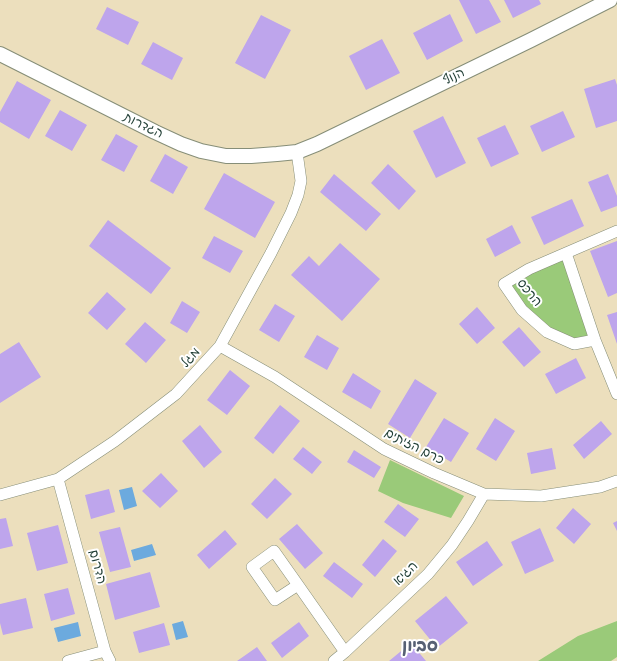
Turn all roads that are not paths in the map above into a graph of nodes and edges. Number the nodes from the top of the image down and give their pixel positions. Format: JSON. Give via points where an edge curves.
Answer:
{"nodes":[{"id":1,"x":610,"y":0,"type":"edge"},
{"id":2,"x":0,"y":54,"type":"edge"},
{"id":3,"x":297,"y":152,"type":"junction"},
{"id":4,"x":617,"y":231,"type":"edge"},
{"id":5,"x":566,"y":253,"type":"junction"},
{"id":6,"x":595,"y":340,"type":"junction"},
{"id":7,"x":220,"y":346,"type":"junction"},
{"id":8,"x":617,"y":394,"type":"edge"},
{"id":9,"x":58,"y":479,"type":"junction"},
{"id":10,"x":617,"y":481,"type":"edge"},
{"id":11,"x":484,"y":494,"type":"junction"},
{"id":12,"x":0,"y":495,"type":"edge"},
{"id":13,"x":298,"y":584,"type":"dead end"},
{"id":14,"x":345,"y":652,"type":"junction"},
{"id":15,"x":108,"y":656,"type":"edge"},
{"id":16,"x":68,"y":661,"type":"edge"},
{"id":17,"x":334,"y":661,"type":"edge"}],
"edges":[{"from":1,"to":3,"type":"street","name":"הנוף"},
{"from":2,"to":3,"type":"street","name":"הגדרות","via":[[155,132],[202,151],[226,156]]},
{"from":3,"to":7,"type":"street","name":"מגל","via":[[301,182],[291,213]]},
{"from":4,"to":5,"type":"street","name":"הרכס"},
{"from":5,"to":6,"type":"street"},
{"from":5,"to":6,"type":"street","name":"הרכס","via":[[529,269],[504,284],[522,310],[547,332],[574,344]]},
{"from":6,"to":8,"type":"street"},
{"from":7,"to":9,"type":"street","name":"מגל","via":[[176,394],[115,441]]},
{"from":7,"to":11,"type":"street","name":"כרם הזיתים","via":[[276,377],[384,450]]},
{"from":9,"to":12,"type":"street","name":"מגל"},
{"from":9,"to":15,"type":"street","name":"הדרום"},
{"from":10,"to":11,"type":"street","name":"כרם הזיתים","via":[[600,487],[541,496]]},
{"from":11,"to":14,"type":"street","name":"הגיא","via":[[452,545],[428,574]]},
{"from":13,"to":14,"type":"street"},
{"from":14,"to":17,"type":"street","name":"הגיא"},
{"from":15,"to":16,"type":"street"}]}
